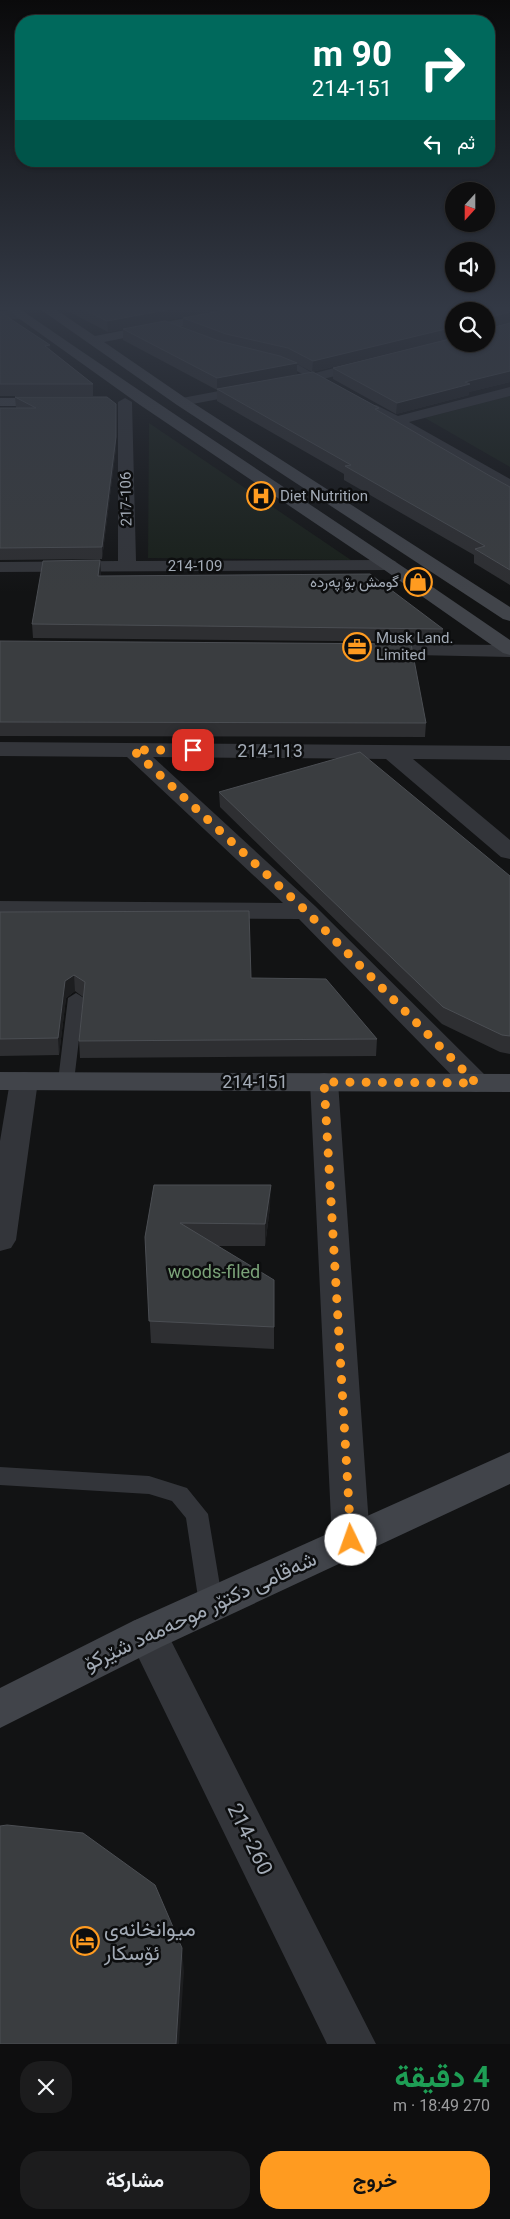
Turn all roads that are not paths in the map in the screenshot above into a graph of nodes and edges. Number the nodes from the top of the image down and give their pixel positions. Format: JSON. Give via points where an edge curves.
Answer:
{"nodes":[{"id":1,"x":125,"y":402,"type":"edge"},
{"id":2,"x":145,"y":402,"type":"edge"},
{"id":3,"x":182,"y":402,"type":"edge"},
{"id":4,"x":464,"y":402,"type":"edge"},
{"id":5,"x":363,"y":403,"type":"edge"},
{"id":6,"x":396,"y":421,"type":"junction"},
{"id":7,"x":510,"y":486,"type":"edge"},
{"id":8,"x":389,"y":565,"type":"junction"},
{"id":9,"x":127,"y":566,"type":"junction"},
{"id":10,"x":0,"y":567,"type":"edge"},
{"id":11,"x":510,"y":615,"type":"edge"},
{"id":12,"x":353,"y":649,"type":"edge"},
{"id":13,"x":510,"y":650,"type":"edge"},
{"id":14,"x":0,"y":749,"type":"edge"},
{"id":15,"x":133,"y":750,"type":"junction"},
{"id":16,"x":391,"y":752,"type":"junction"},
{"id":17,"x":510,"y":753,"type":"edge"},
{"id":18,"x":510,"y":852,"type":"edge"},
{"id":19,"x":0,"y":909,"type":"edge"},
{"id":20,"x":306,"y":911,"type":"junction"},
{"id":21,"x":76,"y":998,"type":"dead end"},
{"id":22,"x":12,"y":1081,"type":"edge"},
{"id":23,"x":66,"y":1081,"type":"junction"},
{"id":24,"x":324,"y":1082,"type":"junction"},
{"id":25,"x":476,"y":1083,"type":"junction"},
{"id":26,"x":510,"y":1083,"type":"edge"},
{"id":27,"x":0,"y":1240,"type":"edge"},
{"id":28,"x":510,"y":1467,"type":"edge"},
{"id":29,"x":0,"y":1476,"type":"edge"},
{"id":30,"x":351,"y":1540,"type":"junction"},
{"id":31,"x":211,"y":1604,"type":"junction"},
{"id":32,"x":147,"y":1634,"type":"junction"},
{"id":33,"x":0,"y":1709,"type":"edge"},
{"id":34,"x":352,"y":2044,"type":"edge"}],
"edges":[{"from":1,"to":9,"type":"street","name":"217-106"},
{"from":2,"to":8,"type":"main road"},
{"from":3,"to":11,"type":"main road"},
{"from":4,"to":6,"type":"street"},
{"from":5,"to":6,"type":"street"},
{"from":6,"to":7,"type":"street"},
{"from":8,"to":9,"type":"street","name":"214-109"},
{"from":8,"to":13,"type":"main road"},
{"from":9,"to":10,"type":"street","name":"214-109"},
{"from":12,"to":13,"type":"street"},
{"from":14,"to":15,"type":"street","name":"214-113"},
{"from":15,"to":16,"type":"street","name":"214-113"},
{"from":15,"to":20,"type":"street"},
{"from":16,"to":17,"type":"street","name":"214-113"},
{"from":16,"to":18,"type":"street"},
{"from":19,"to":20,"type":"street"},
{"from":20,"to":25,"type":"street"},
{"from":21,"to":23,"type":"lane"},
{"from":22,"to":23,"type":"main road","name":"214-151"},
{"from":22,"to":27,"type":"street"},
{"from":23,"to":24,"type":"main road","name":"214-151"},
{"from":24,"to":25,"type":"main road","name":"214-151"},
{"from":24,"to":30,"type":"street"},
{"from":25,"to":26,"type":"main road","name":"214-151"},
{"from":28,"to":30,"type":"main road","name":"شەقامی دکتۆر موحەمەد شێرکۆ"},
{"from":29,"to":31,"type":"lane","via":[[149,1486],[179,1494],[197,1514]]},
{"from":30,"to":31,"type":"main road","name":"شەقامی دکتۆر موحەمەد شێرکۆ"},
{"from":31,"to":32,"type":"main road","name":"شەقامی دکتۆر موحەمەد شێرکۆ"},
{"from":32,"to":33,"type":"main road","name":"شەقامی دکتۆر موحەمەد شێرکۆ"},
{"from":32,"to":34,"type":"street","name":"214-260"}]}
